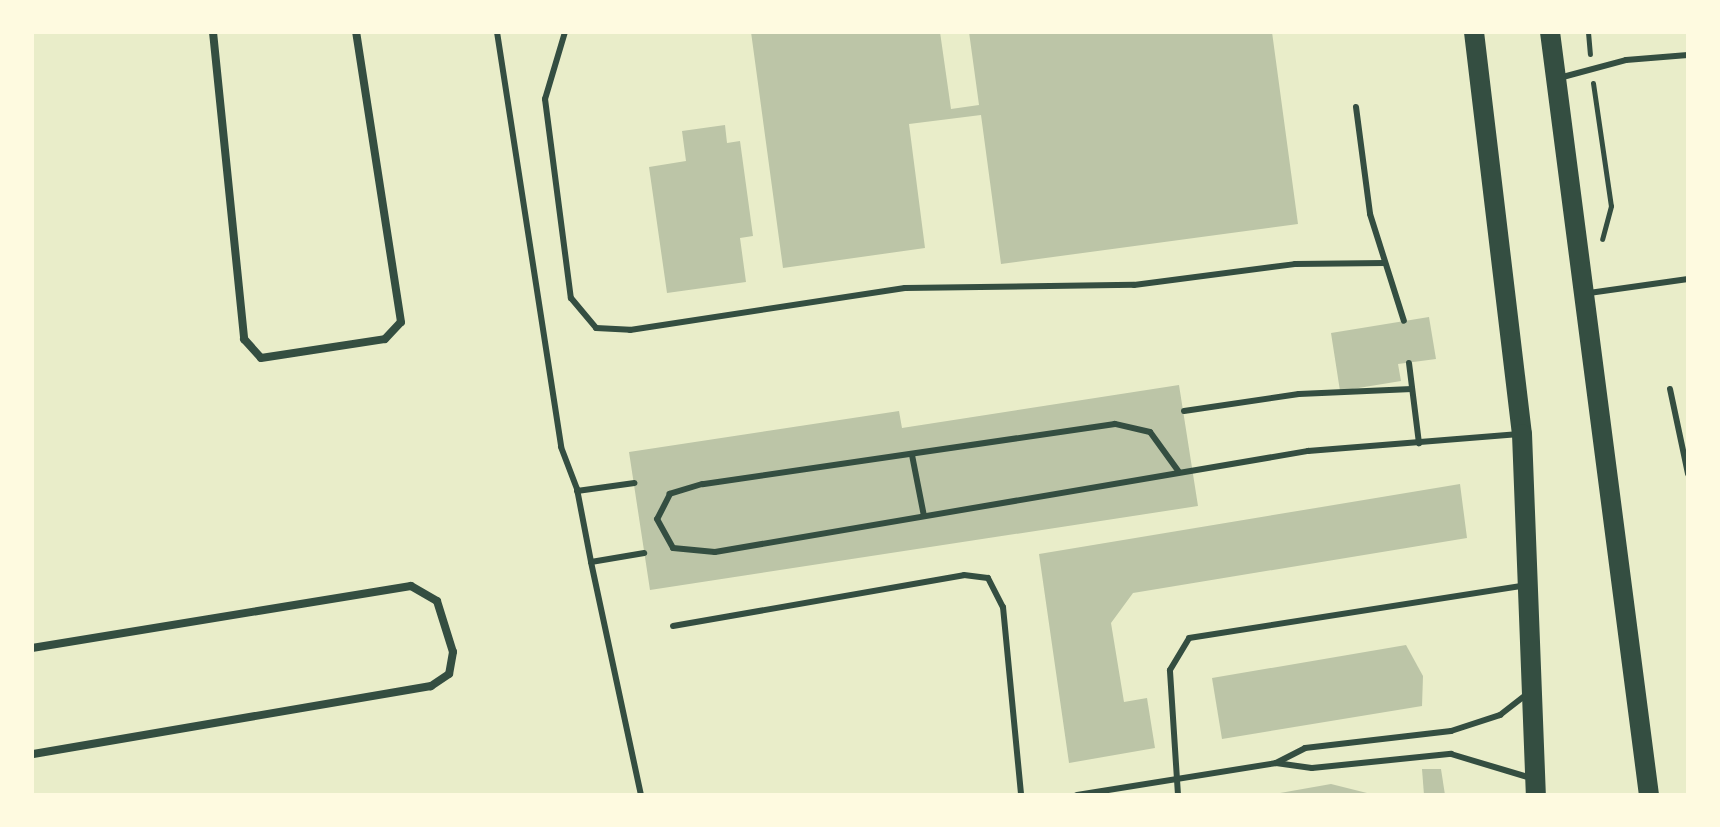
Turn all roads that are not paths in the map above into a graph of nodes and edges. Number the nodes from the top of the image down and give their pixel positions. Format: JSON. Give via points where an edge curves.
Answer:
{"nodes":[{"id":1,"x":213,"y":32,"type":"edge"},
{"id":2,"x":356,"y":32,"type":"edge"},
{"id":3,"x":497,"y":32,"type":"edge"},
{"id":4,"x":565,"y":32,"type":"edge"},
{"id":5,"x":1474,"y":32,"type":"edge"},
{"id":6,"x":1550,"y":32,"type":"edge"},
{"id":7,"x":1688,"y":55,"type":"edge"},
{"id":8,"x":1556,"y":79,"type":"junction"},
{"id":9,"x":1356,"y":107,"type":"dead end"},
{"id":10,"x":1385,"y":263,"type":"junction"},
{"id":11,"x":1688,"y":279,"type":"edge"},
{"id":12,"x":1583,"y":293,"type":"junction"},
{"id":13,"x":1404,"y":321,"type":"dead end"},
{"id":14,"x":1409,"y":363,"type":"dead end"},
{"id":15,"x":1412,"y":389,"type":"junction"},
{"id":16,"x":1670,"y":389,"type":"dead end"},
{"id":17,"x":1184,"y":411,"type":"dead end"},
{"id":18,"x":1522,"y":434,"type":"junction"},
{"id":19,"x":1419,"y":443,"type":"junction"},
{"id":20,"x":912,"y":455,"type":"junction"},
{"id":21,"x":1179,"y":472,"type":"junction"},
{"id":22,"x":1688,"y":474,"type":"edge"},
{"id":23,"x":634,"y":483,"type":"dead end"},
{"id":24,"x":577,"y":491,"type":"junction"},
{"id":25,"x":924,"y":516,"type":"junction"},
{"id":26,"x":644,"y":553,"type":"dead end"},
{"id":27,"x":591,"y":562,"type":"junction"},
{"id":28,"x":1529,"y":584,"type":"junction"},
{"id":29,"x":673,"y":626,"type":"dead end"},
{"id":30,"x":32,"y":648,"type":"edge"},
{"id":31,"x":1534,"y":687,"type":"junction"},
{"id":32,"x":1409,"y":735,"type":"junction"},
{"id":33,"x":1411,"y":753,"type":"junction"},
{"id":34,"x":32,"y":754,"type":"edge"},
{"id":35,"x":1276,"y":763,"type":"junction"},
{"id":36,"x":1176,"y":781,"type":"junction"},
{"id":37,"x":1536,"y":787,"type":"edge"},
{"id":38,"x":1093,"y":794,"type":"edge"},
{"id":39,"x":641,"y":795,"type":"edge"},
{"id":40,"x":1021,"y":795,"type":"edge"},
{"id":41,"x":1077,"y":795,"type":"edge"},
{"id":42,"x":1178,"y":795,"type":"edge"},
{"id":43,"x":1649,"y":795,"type":"edge"}],
"edges":[{"from":1,"to":2,"type":"street","via":[[244,339],[261,358],[385,339],[401,322]]},
{"from":3,"to":24,"type":"lane","via":[[561,447]]},
{"from":4,"to":10,"type":"lane","via":[[545,99],[571,298],[596,328],[630,330],[905,288],[1134,285],[1295,264]]},
{"from":5,"to":18,"type":"main road"},
{"from":6,"to":8,"type":"main road"},
{"from":7,"to":8,"type":"lane","via":[[1626,60]]},
{"from":8,"to":12,"type":"main road"},
{"from":9,"to":10,"type":"lane","via":[[1370,214]]},
{"from":10,"to":13,"type":"lane"},
{"from":11,"to":12,"type":"lane"},
{"from":12,"to":43,"type":"main road"},
{"from":14,"to":15,"type":"lane"},
{"from":15,"to":17,"type":"lane"},
{"from":15,"to":19,"type":"lane"},
{"from":16,"to":22,"type":"lane"},
{"from":18,"to":19,"type":"lane"},
{"from":18,"to":28,"type":"main road"},
{"from":19,"to":21,"type":"lane","via":[[1308,451]]},
{"from":20,"to":21,"type":"lane","via":[[1125,424],[1150,432]]},
{"from":20,"to":25,"type":"lane"},
{"from":20,"to":25,"type":"lane","via":[[683,489],[658,509],[658,530],[673,548],[697,554]]},
{"from":21,"to":25,"type":"lane"},
{"from":23,"to":24,"type":"lane"},
{"from":24,"to":27,"type":"lane"},
{"from":26,"to":27,"type":"lane"},
{"from":27,"to":39,"type":"lane"},
{"from":28,"to":31,"type":"main road"},
{"from":28,"to":36,"type":"lane","via":[[1189,638],[1170,670]]},
{"from":29,"to":40,"type":"lane","via":[[964,575],[988,578],[1003,607]]},
{"from":30,"to":34,"type":"street","via":[[402,586],[422,589],[437,601],[453,652],[449,674],[431,686]]},
{"from":31,"to":32,"type":"lane","via":[[1477,725]]},
{"from":31,"to":37,"type":"main road"},
{"from":32,"to":33,"type":"lane"},
{"from":32,"to":35,"type":"lane","via":[[1305,748]]},
{"from":33,"to":35,"type":"lane","via":[[1312,768]]},
{"from":33,"to":37,"type":"lane","via":[[1489,762]]},
{"from":35,"to":36,"type":"lane"},
{"from":36,"to":38,"type":"lane"},
{"from":36,"to":42,"type":"lane"},
{"from":38,"to":41,"type":"lane"}]}
